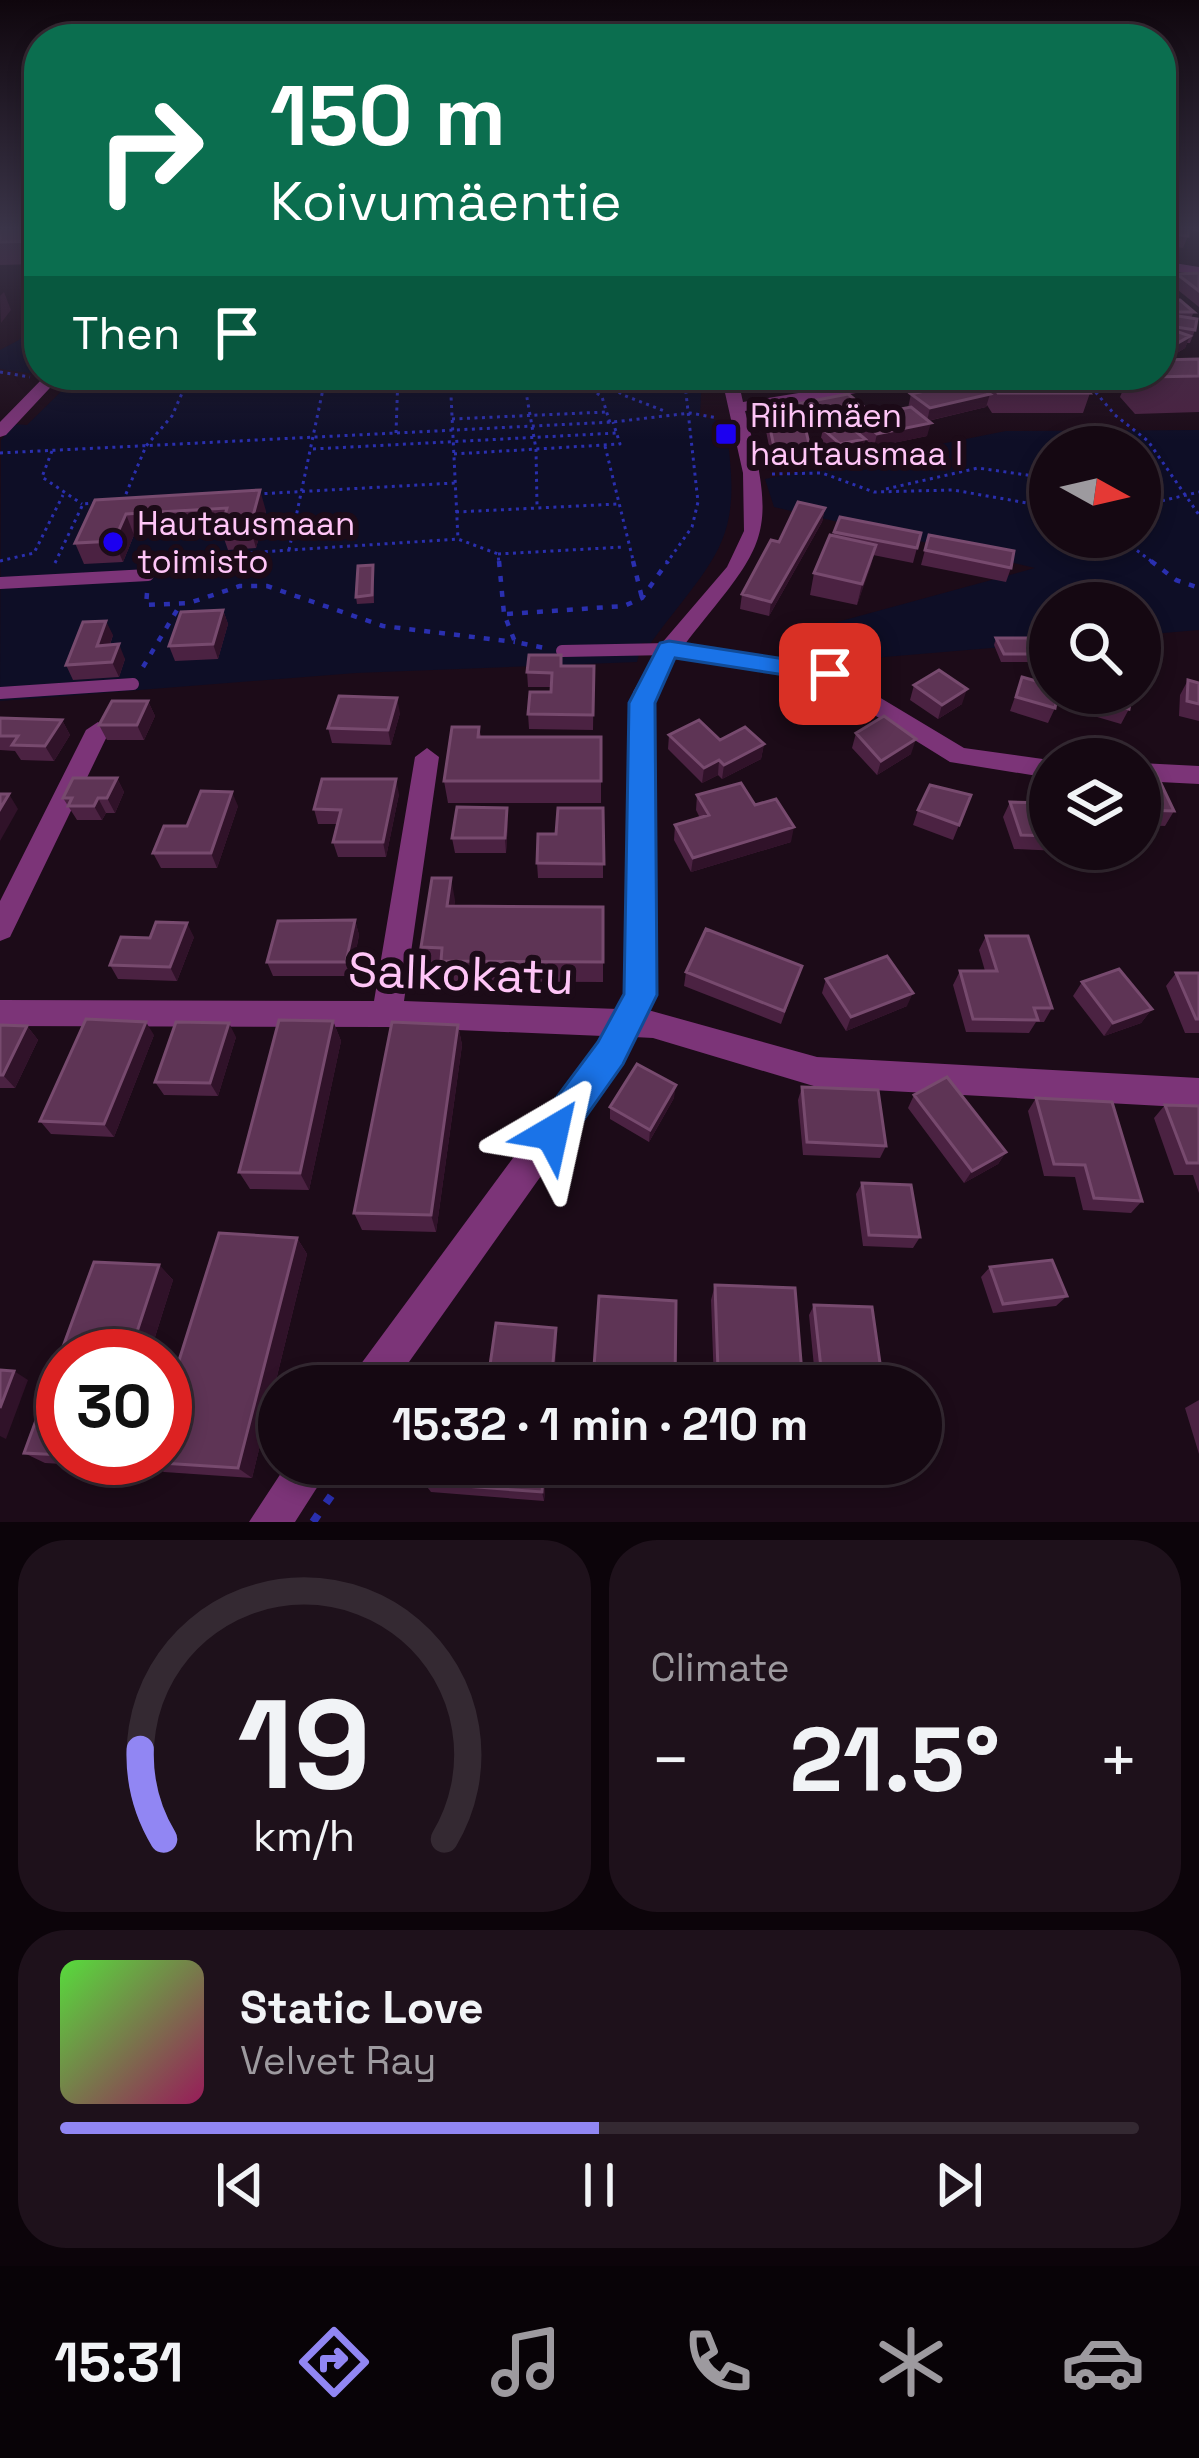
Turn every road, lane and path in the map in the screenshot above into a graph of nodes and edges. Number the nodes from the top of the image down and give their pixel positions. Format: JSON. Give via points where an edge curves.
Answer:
{"nodes":[{"id":1,"x":40,"y":390,"type":"edge"},
{"id":2,"x":183,"y":390,"type":"edge"},
{"id":3,"x":323,"y":390,"type":"edge"},
{"id":4,"x":397,"y":390,"type":"edge"},
{"id":5,"x":451,"y":390,"type":"edge"},
{"id":6,"x":526,"y":390,"type":"edge"},
{"id":7,"x":593,"y":390,"type":"edge"},
{"id":8,"x":616,"y":390,"type":"edge"},
{"id":9,"x":686,"y":390,"type":"edge"},
{"id":10,"x":731,"y":390,"type":"edge"},
{"id":11,"x":859,"y":390,"type":"edge"},
{"id":12,"x":1094,"y":390,"type":"edge"},
{"id":13,"x":606,"y":412,"type":"junction"},
{"id":14,"x":690,"y":413,"type":"junction"},
{"id":15,"x":673,"y":414,"type":"junction"},
{"id":16,"x":736,"y":414,"type":"junction"},
{"id":17,"x":530,"y":415,"type":"junction"},
{"id":18,"x":452,"y":418,"type":"junction"},
{"id":19,"x":612,"y":422,"type":"junction"},
{"id":20,"x":532,"y":427,"type":"junction"},
{"id":21,"x":453,"y":430,"type":"junction"},
{"id":22,"x":0,"y":432,"type":"edge"},
{"id":23,"x":396,"y":433,"type":"junction"},
{"id":24,"x":616,"y":434,"type":"junction"},
{"id":25,"x":315,"y":437,"type":"junction"},
{"id":26,"x":534,"y":438,"type":"junction"},
{"id":27,"x":454,"y":442,"type":"junction"},
{"id":28,"x":604,"y":445,"type":"junction"},
{"id":29,"x":146,"y":446,"type":"junction"},
{"id":30,"x":313,"y":449,"type":"junction"},
{"id":31,"x":536,"y":449,"type":"junction"},
{"id":32,"x":52,"y":451,"type":"junction"},
{"id":33,"x":454,"y":454,"type":"junction"},
{"id":34,"x":2,"y":455,"type":"edge"},
{"id":35,"x":764,"y":474,"type":"dead end"},
{"id":36,"x":1029,"y":475,"type":"edge"},
{"id":37,"x":455,"y":483,"type":"junction"},
{"id":38,"x":303,"y":491,"type":"junction"},
{"id":39,"x":874,"y":491,"type":"junction"},
{"id":40,"x":1184,"y":492,"type":"junction"},
{"id":41,"x":1199,"y":492,"type":"edge"},
{"id":42,"x":258,"y":494,"type":"edge"},
{"id":43,"x":63,"y":495,"type":"junction"},
{"id":44,"x":1161,"y":499,"type":"edge"},
{"id":45,"x":123,"y":501,"type":"edge"},
{"id":46,"x":103,"y":502,"type":"edge"},
{"id":47,"x":1029,"y":503,"type":"edge"},
{"id":48,"x":83,"y":504,"type":"junction"},
{"id":49,"x":618,"y":504,"type":"junction"},
{"id":50,"x":537,"y":506,"type":"junction"},
{"id":51,"x":457,"y":512,"type":"junction"},
{"id":52,"x":1199,"y":515,"type":"edge"},
{"id":53,"x":458,"y":538,"type":"junction"},
{"id":54,"x":627,"y":547,"type":"junction"},
{"id":55,"x":289,"y":550,"type":"junction"},
{"id":56,"x":498,"y":554,"type":"junction"},
{"id":57,"x":1146,"y":558,"type":"edge"},
{"id":58,"x":0,"y":561,"type":"edge"},
{"id":59,"x":148,"y":575,"type":"junction"},
{"id":60,"x":44,"y":580,"type":"junction"},
{"id":61,"x":0,"y":583,"type":"edge"},
{"id":62,"x":1199,"y":588,"type":"edge"},
{"id":63,"x":642,"y":598,"type":"junction"},
{"id":64,"x":180,"y":604,"type":"junction"},
{"id":65,"x":504,"y":614,"type":"junction"},
{"id":66,"x":515,"y":642,"type":"junction"},
{"id":67,"x":669,"y":649,"type":"junction"},
{"id":68,"x":562,"y":651,"type":"joint"},
{"id":69,"x":133,"y":684,"type":"joint"},
{"id":70,"x":0,"y":693,"type":"edge"},
{"id":71,"x":98,"y":730,"type":"edge"},
{"id":72,"x":427,"y":757,"type":"dead end"},
{"id":73,"x":1029,"y":766,"type":"edge"},
{"id":74,"x":1161,"y":773,"type":"edge"},
{"id":75,"x":1199,"y":775,"type":"edge"},
{"id":76,"x":0,"y":928,"type":"edge"},
{"id":77,"x":0,"y":1013,"type":"edge"},
{"id":78,"x":387,"y":1014,"type":"junction"},
{"id":79,"x":628,"y":1024,"type":"junction"},
{"id":80,"x":1199,"y":1093,"type":"edge"},
{"id":81,"x":384,"y":1365,"type":"edge"},
{"id":82,"x":297,"y":1485,"type":"edge"},
{"id":83,"x":338,"y":1485,"type":"edge"},
{"id":84,"x":270,"y":1522,"type":"edge"},
{"id":85,"x":313,"y":1522,"type":"edge"}],
"edges":[{"from":1,"to":22,"type":"street"},
{"from":2,"to":29,"type":"path"},
{"from":3,"to":25,"type":"path"},
{"from":4,"to":23,"type":"path"},
{"from":5,"to":18,"type":"path"},
{"from":6,"to":17,"type":"path"},
{"from":7,"to":13,"type":"path"},
{"from":8,"to":15,"type":"path"},
{"from":9,"to":14,"type":"path"},
{"from":10,"to":16,"type":"street"},
{"from":11,"to":16,"type":"street"},
{"from":12,"to":40,"type":"path","via":[[1148,441]]},
{"from":13,"to":17,"type":"path"},
{"from":13,"to":19,"type":"path"},
{"from":14,"to":15,"type":"path"},
{"from":14,"to":16,"type":"path"},
{"from":14,"to":63,"type":"path","via":[[696,515]]},
{"from":15,"to":19,"type":"path"},
{"from":16,"to":67,"type":"street","via":[[752,482],[752,538]]},
{"from":17,"to":18,"type":"path"},
{"from":17,"to":20,"type":"path"},
{"from":18,"to":21,"type":"path"},
{"from":19,"to":20,"type":"path"},
{"from":19,"to":24,"type":"path"},
{"from":20,"to":21,"type":"path"},
{"from":20,"to":26,"type":"path"},
{"from":21,"to":23,"type":"path"},
{"from":21,"to":27,"type":"path"},
{"from":23,"to":25,"type":"path"},
{"from":24,"to":26,"type":"path"},
{"from":24,"to":28,"type":"path","via":[[620,444]]},
{"from":25,"to":29,"type":"path"},
{"from":25,"to":30,"type":"path"},
{"from":26,"to":27,"type":"path"},
{"from":26,"to":31,"type":"path"},
{"from":27,"to":30,"type":"path"},
{"from":27,"to":33,"type":"path"},
{"from":28,"to":31,"type":"path"},
{"from":28,"to":49,"type":"path"},
{"from":29,"to":32,"type":"path"},
{"from":29,"to":45,"type":"path"},
{"from":30,"to":38,"type":"path"},
{"from":31,"to":33,"type":"path"},
{"from":31,"to":50,"type":"path"},
{"from":32,"to":34,"type":"path"},
{"from":32,"to":43,"type":"path","via":[[40,472]]},
{"from":33,"to":37,"type":"path"},
{"from":35,"to":39,"type":"path","via":[[821,473]]},
{"from":36,"to":39,"type":"path","via":[[978,468]]},
{"from":37,"to":38,"type":"path"},
{"from":37,"to":51,"type":"path"},
{"from":38,"to":42,"type":"path"},
{"from":38,"to":55,"type":"path"},
{"from":39,"to":47,"type":"path","via":[[953,490]]},
{"from":40,"to":41,"type":"path"},
{"from":40,"to":44,"type":"path"},
{"from":40,"to":52,"type":"path"},
{"from":43,"to":48,"type":"path"},
{"from":43,"to":58,"type":"path","via":[[34,553]]},
{"from":46,"to":48,"type":"path"},
{"from":48,"to":60,"type":"path"},
{"from":49,"to":50,"type":"path"},
{"from":49,"to":54,"type":"path"},
{"from":50,"to":51,"type":"path"},
{"from":51,"to":53,"type":"path"},
{"from":53,"to":55,"type":"path"},
{"from":53,"to":56,"type":"path"},
{"from":54,"to":56,"type":"path"},
{"from":54,"to":63,"type":"path"},
{"from":55,"to":59,"type":"path","via":[[170,558]]},
{"from":56,"to":65,"type":"path"},
{"from":57,"to":62,"type":"path"},
{"from":59,"to":60,"type":"lane"},
{"from":59,"to":64,"type":"path","via":[[146,605]]},
{"from":60,"to":61,"type":"lane"},
{"from":63,"to":65,"type":"path"},
{"from":64,"to":66,"type":"path","via":[[267,586],[383,626]]},
{"from":64,"to":69,"type":"path"},
{"from":65,"to":66,"type":"path"},
{"from":66,"to":68,"type":"path"},
{"from":67,"to":68,"type":"lane"},
{"from":67,"to":73,"type":"street","via":[[816,669],[958,756]]},
{"from":67,"to":79,"type":"street","via":[[642,703],[644,952]]},
{"from":69,"to":70,"type":"lane"},
{"from":71,"to":76,"type":"street"},
{"from":72,"to":78,"type":"street"},
{"from":74,"to":75,"type":"street"},
{"from":77,"to":78,"type":"street","name":"Salkokatu"},
{"from":78,"to":79,"type":"street","name":"Salkokatu"},
{"from":79,"to":80,"type":"street","name":"Salkokatu","via":[[818,1072]]},
{"from":79,"to":81,"type":"street"},
{"from":82,"to":84,"type":"street"},
{"from":83,"to":85,"type":"path"}]}
